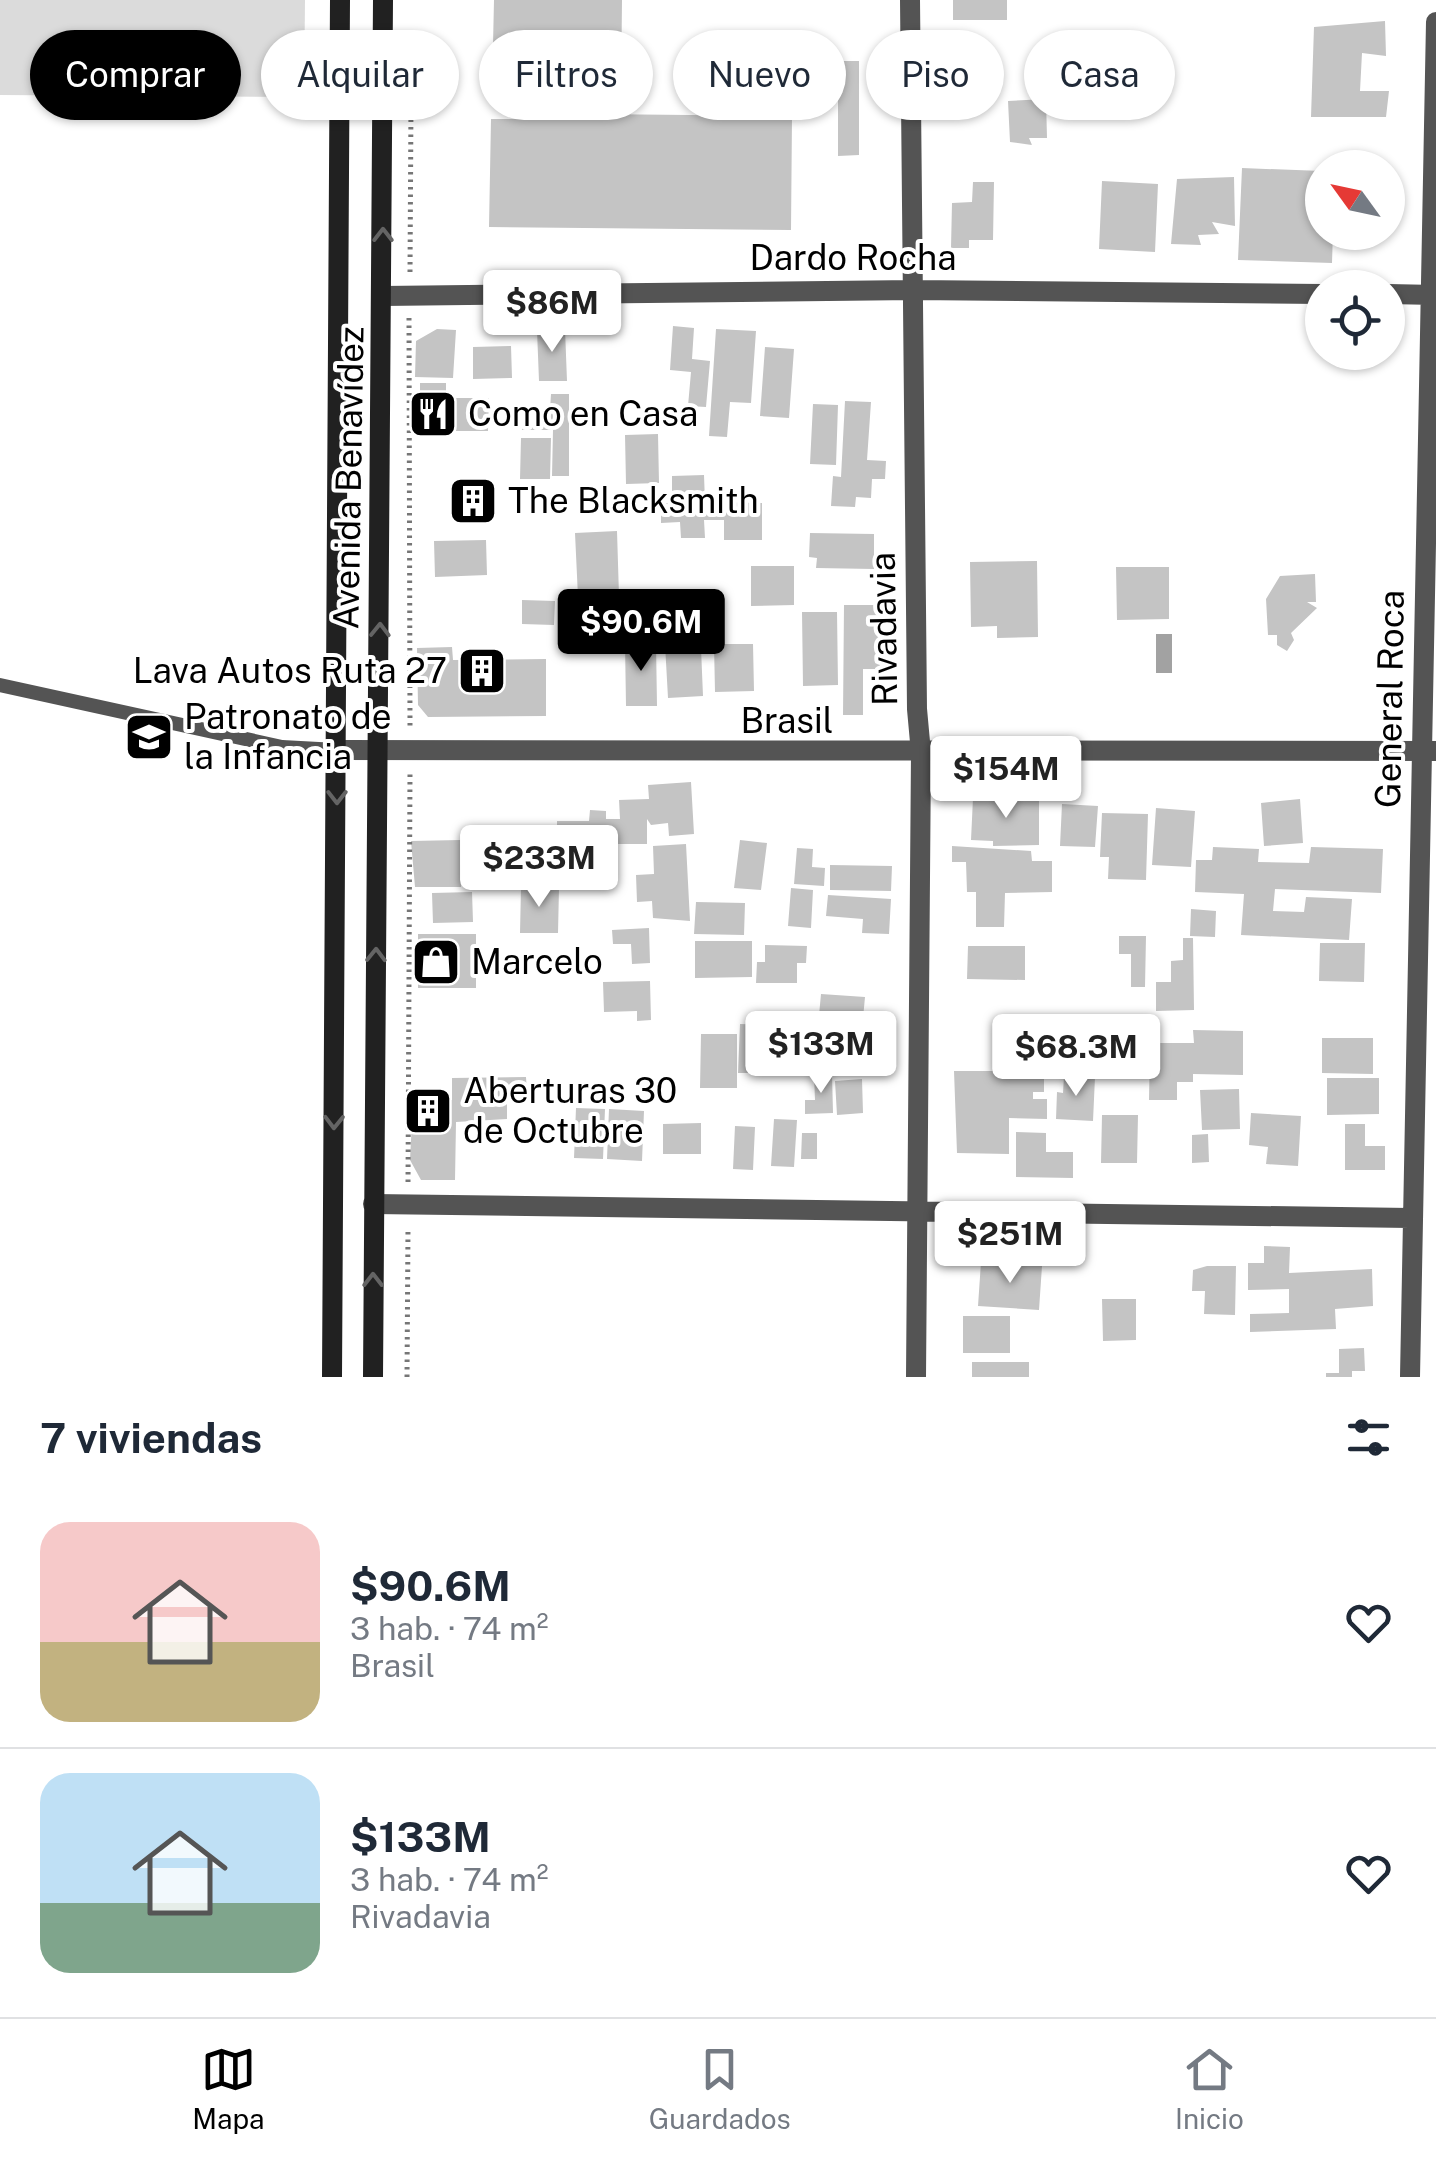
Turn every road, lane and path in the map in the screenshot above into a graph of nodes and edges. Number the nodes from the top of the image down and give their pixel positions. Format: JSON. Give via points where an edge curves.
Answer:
{"nodes":[{"id":1,"x":340,"y":0,"type":"edge"},
{"id":2,"x":383,"y":0,"type":"edge"},
{"id":3,"x":910,"y":0,"type":"edge"},
{"id":4,"x":1436,"y":22,"type":"edge"},
{"id":5,"x":410,"y":120,"type":"edge"},
{"id":6,"x":914,"y":290,"type":"junction"},
{"id":7,"x":409,"y":294,"type":"junction"},
{"id":8,"x":1305,"y":294,"type":"edge"},
{"id":9,"x":1405,"y":294,"type":"edge"},
{"id":10,"x":1433,"y":295,"type":"edge"},
{"id":11,"x":383,"y":296,"type":"junction"},
{"id":12,"x":0,"y":684,"type":"edge"},
{"id":13,"x":337,"y":750,"type":"junction"},
{"id":14,"x":1429,"y":751,"type":"edge"},
{"id":15,"x":379,"y":753,"type":"junction"},
{"id":16,"x":410,"y":753,"type":"junction"},
{"id":17,"x":921,"y":753,"type":"junction"},
{"id":18,"x":373,"y":1204,"type":"junction"},
{"id":19,"x":408,"y":1204,"type":"junction"},
{"id":20,"x":916,"y":1211,"type":"junction"},
{"id":21,"x":1410,"y":1218,"type":"junction"},
{"id":22,"x":332,"y":1377,"type":"edge"},
{"id":23,"x":373,"y":1377,"type":"edge"},
{"id":24,"x":407,"y":1377,"type":"edge"},
{"id":25,"x":916,"y":1377,"type":"edge"},
{"id":26,"x":1410,"y":1377,"type":"edge"}],
"edges":[{"from":1,"to":13,"type":"main road","name":"Avenida Benavídez"},
{"from":11,"to":2,"type":"main road","name":"Avenida Benavídez","one_way":true},
{"from":3,"to":6,"type":"street","name":"Rivadavia"},
{"from":4,"to":10,"type":"street","name":"General Roca"},
{"from":5,"to":7,"type":"path"},
{"from":6,"to":7,"type":"street","name":"Dardo Rocha"},
{"from":6,"to":8,"type":"street","name":"Dardo Rocha"},
{"from":6,"to":17,"type":"street","name":"Rivadavia"},
{"from":7,"to":11,"type":"street","name":"Dardo Rocha"},
{"from":7,"to":16,"type":"path"},
{"from":9,"to":10,"type":"street"},
{"from":10,"to":14,"type":"street","name":"General Roca"},
{"from":15,"to":11,"type":"main road","name":"Avenida Benavídez","one_way":true},
{"from":12,"to":13,"type":"lane","via":[[282,747]]},
{"from":13,"to":15,"type":"street","name":"Brasil"},
{"from":13,"to":22,"type":"main road","name":"Avenida Benavídez","one_way":true},
{"from":14,"to":17,"type":"street","name":"Brasil"},
{"from":14,"to":21,"type":"street","name":"General Roca"},
{"from":15,"to":16,"type":"street","name":"Brasil"},
{"from":18,"to":15,"type":"main road","name":"Avenida Benavídez","one_way":true},
{"from":16,"to":17,"type":"street","name":"Brasil"},
{"from":16,"to":19,"type":"path"},
{"from":17,"to":20,"type":"street","name":"Rivadavia"},
{"from":18,"to":19,"type":"street"},
{"from":23,"to":18,"type":"main road","name":"Avenida Benavídez","one_way":true},
{"from":19,"to":20,"type":"street"},
{"from":19,"to":24,"type":"path"},
{"from":20,"to":21,"type":"street"},
{"from":20,"to":25,"type":"street","name":"Rivadavia"},
{"from":21,"to":26,"type":"street","name":"General Roca"}]}
